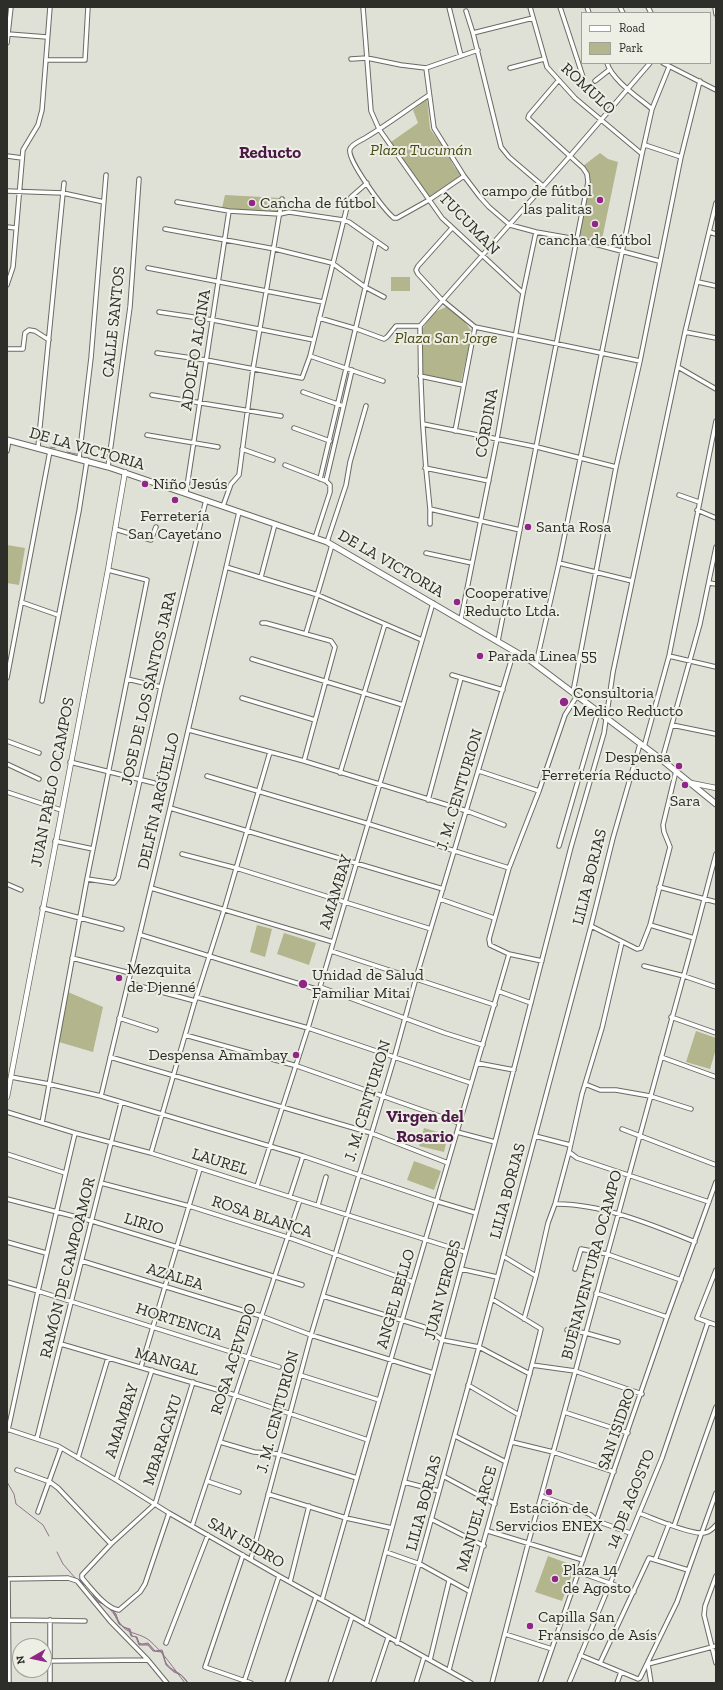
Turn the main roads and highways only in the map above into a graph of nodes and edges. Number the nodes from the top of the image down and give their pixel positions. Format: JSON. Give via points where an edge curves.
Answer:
{"nodes":[{"id":1,"x":8,"y":440,"type":"edge"},
{"id":2,"x":716,"y":804,"type":"edge"}],
"edges":[{"from":1,"to":2,"type":"main road","name":"DE LA VICTORIA","via":[[125,472],[327,542],[536,664],[691,783],[702,788]]}]}
